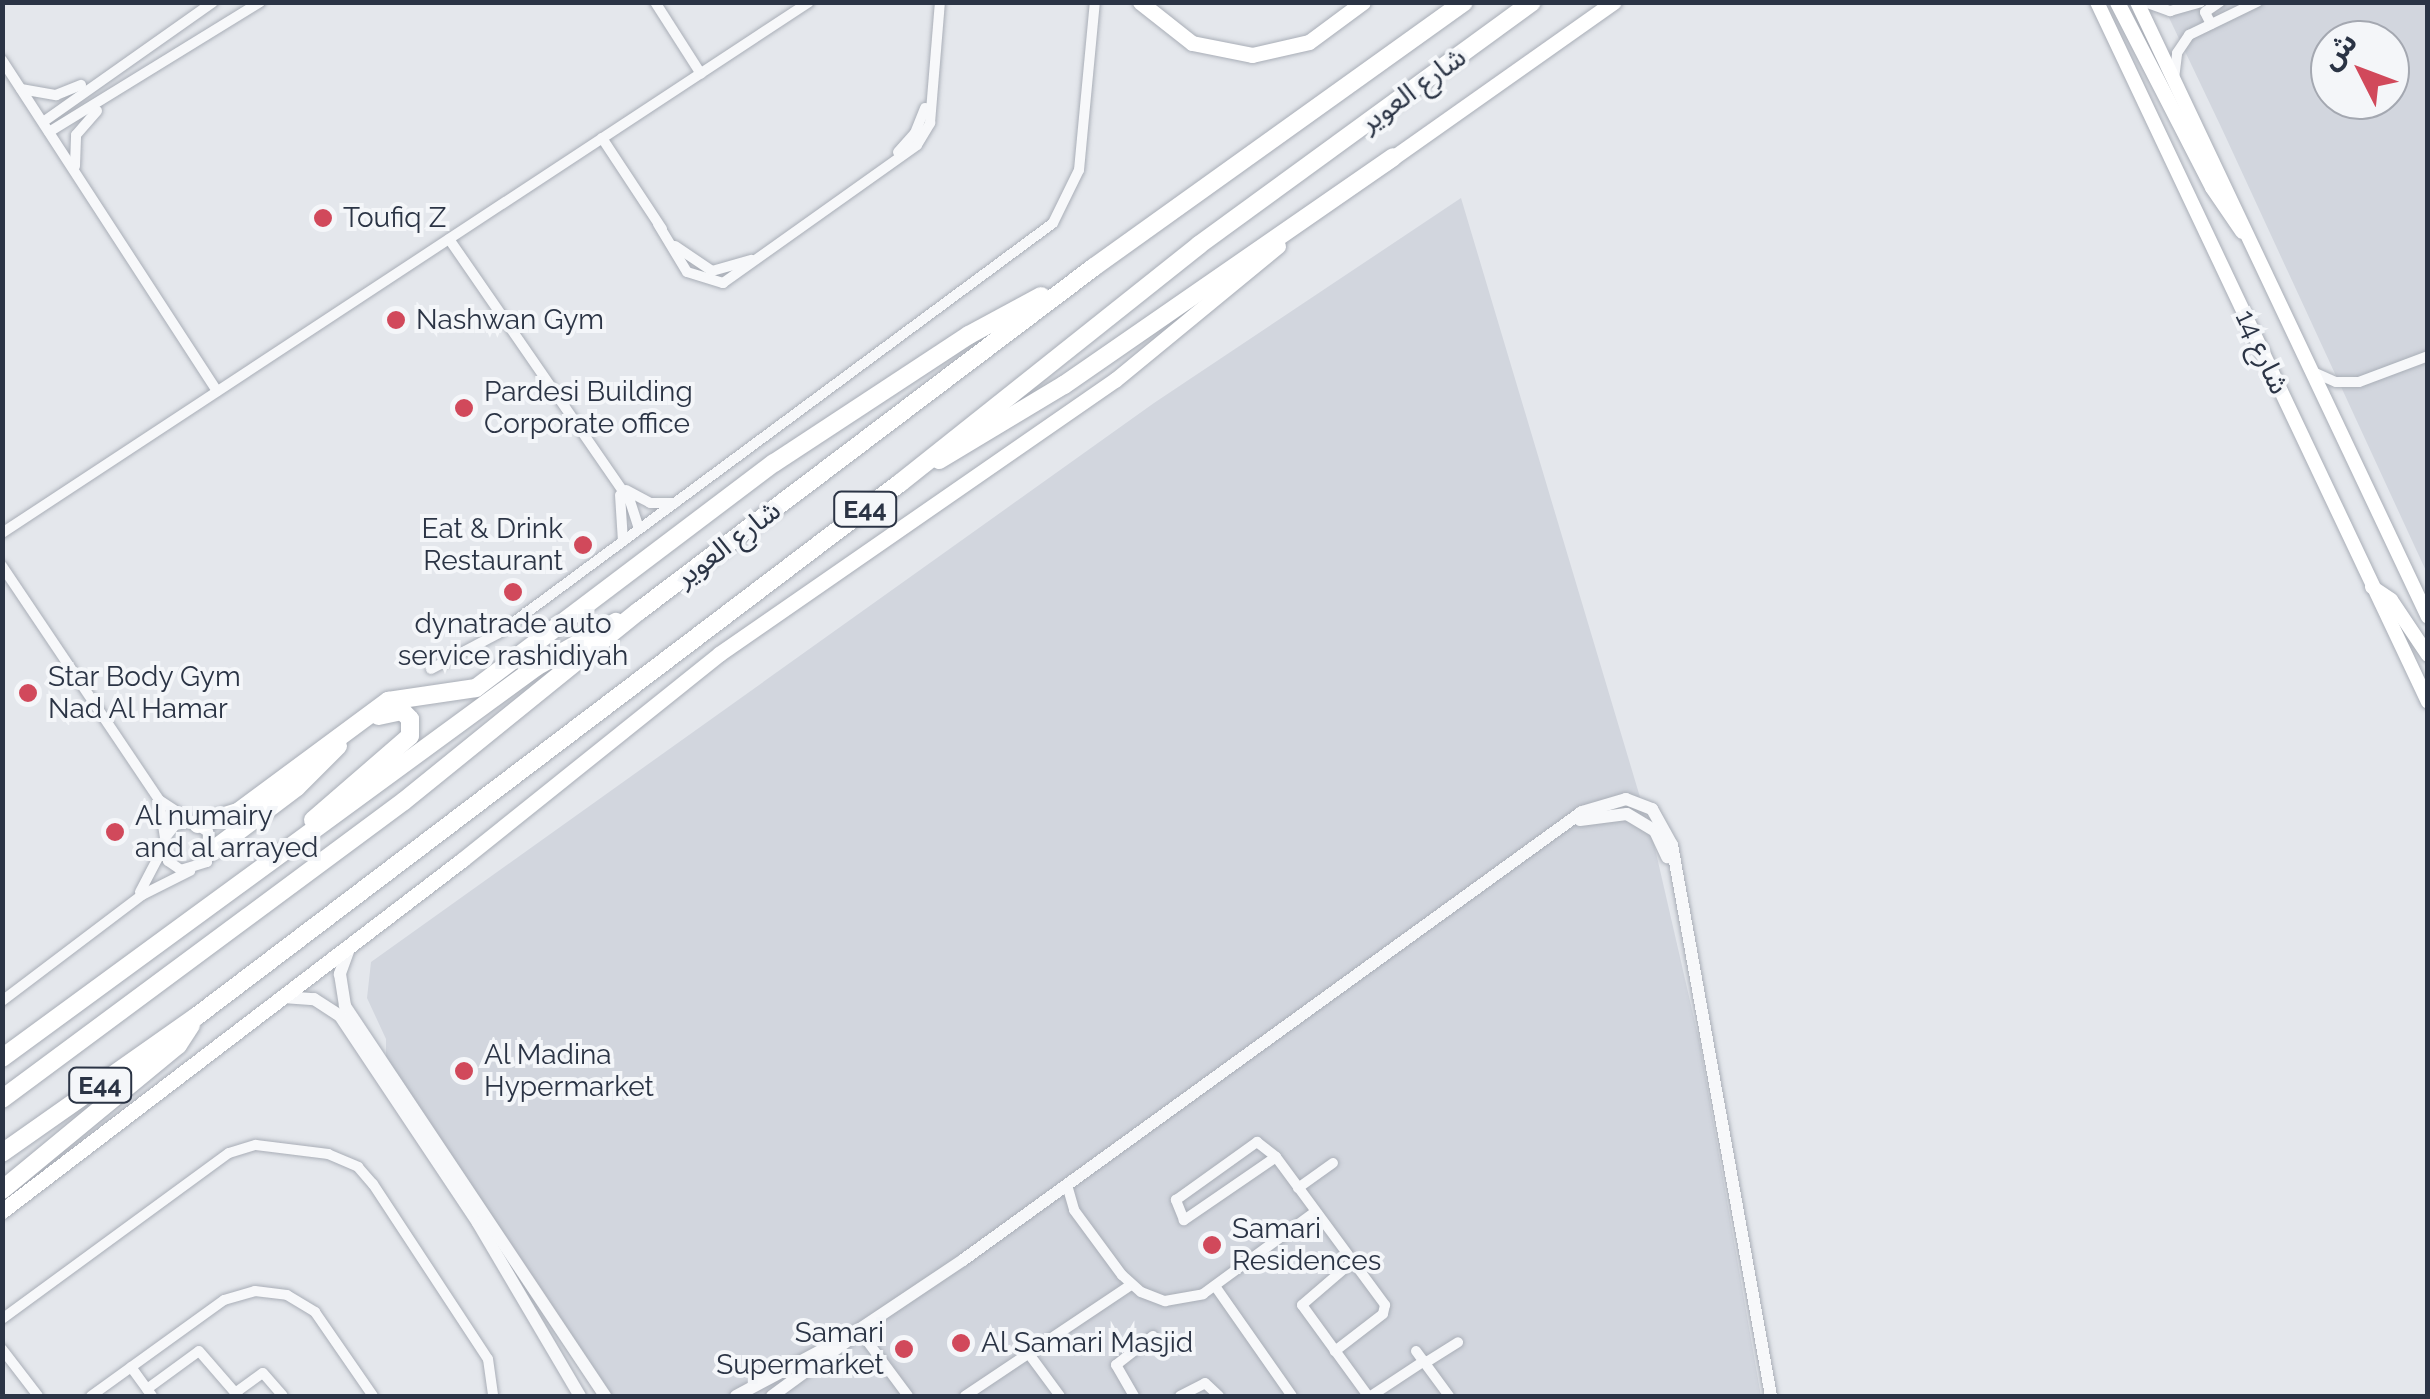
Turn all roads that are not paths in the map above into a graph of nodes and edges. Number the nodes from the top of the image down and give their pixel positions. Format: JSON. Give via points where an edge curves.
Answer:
{"nodes":[{"id":1,"x":213,"y":2,"type":"edge"},
{"id":2,"x":260,"y":2,"type":"edge"},
{"id":3,"x":655,"y":2,"type":"edge"},
{"id":4,"x":809,"y":2,"type":"edge"},
{"id":5,"x":940,"y":2,"type":"edge"},
{"id":6,"x":1095,"y":2,"type":"edge"},
{"id":7,"x":1140,"y":2,"type":"edge"},
{"id":8,"x":1363,"y":2,"type":"edge"},
{"id":9,"x":1464,"y":2,"type":"edge"},
{"id":10,"x":1532,"y":2,"type":"edge"},
{"id":11,"x":1614,"y":2,"type":"edge"},
{"id":12,"x":2098,"y":2,"type":"edge"},
{"id":13,"x":2117,"y":2,"type":"edge"},
{"id":14,"x":2137,"y":2,"type":"edge"},
{"id":15,"x":2145,"y":2,"type":"edge"},
{"id":16,"x":2200,"y":2,"type":"edge"},
{"id":17,"x":2220,"y":2,"type":"edge"},
{"id":18,"x":2257,"y":2,"type":"edge"},
{"id":19,"x":2211,"y":24,"type":"junction"},
{"id":20,"x":2,"y":60,"type":"edge"},
{"id":21,"x":117,"y":67,"type":"junction"},
{"id":22,"x":702,"y":74,"type":"junction"},
{"id":23,"x":2174,"y":80,"type":"junction"},
{"id":24,"x":128,"y":85,"type":"junction"},
{"id":25,"x":21,"y":89,"type":"junction"},
{"id":26,"x":46,"y":127,"type":"junction"},
{"id":27,"x":602,"y":138,"type":"junction"},
{"id":28,"x":1394,"y":157,"type":"junction"},
{"id":29,"x":77,"y":174,"type":"junction"},
{"id":30,"x":2242,"y":231,"type":"junction"},
{"id":31,"x":449,"y":239,"type":"junction"},
{"id":32,"x":1094,"y":267,"type":"junction"},
{"id":33,"x":2428,"y":356,"type":"edge"},
{"id":34,"x":2308,"y":368,"type":"junction"},
{"id":35,"x":217,"y":391,"type":"junction"},
{"id":36,"x":610,"y":476,"type":"junction"},
{"id":37,"x":900,"y":483,"type":"junction"},
{"id":38,"x":675,"y":503,"type":"junction"},
{"id":39,"x":639,"y":529,"type":"junction"},
{"id":40,"x":2,"y":532,"type":"edge"},
{"id":41,"x":624,"y":541,"type":"junction"},
{"id":42,"x":2,"y":566,"type":"edge"},
{"id":43,"x":2371,"y":587,"type":"junction"},
{"id":44,"x":639,"y":611,"type":"junction"},
{"id":45,"x":2428,"y":617,"type":"edge"},
{"id":46,"x":2428,"y":655,"type":"edge"},
{"id":47,"x":431,"y":670,"type":"dead end"},
{"id":48,"x":2428,"y":702,"type":"edge"},
{"id":49,"x":158,"y":800,"type":"junction"},
{"id":50,"x":195,"y":823,"type":"junction"},
{"id":51,"x":302,"y":836,"type":"junction"},
{"id":52,"x":164,"y":842,"type":"junction"},
{"id":53,"x":212,"y":851,"type":"junction"},
{"id":54,"x":190,"y":871,"type":"junction"},
{"id":55,"x":128,"y":905,"type":"junction"},
{"id":56,"x":351,"y":944,"type":"junction"},
{"id":57,"x":281,"y":998,"type":"junction"},
{"id":58,"x":2,"y":1000,"type":"edge"},
{"id":59,"x":197,"y":1016,"type":"junction"},
{"id":60,"x":2,"y":1058,"type":"edge"},
{"id":61,"x":2,"y":1099,"type":"edge"},
{"id":62,"x":2,"y":1153,"type":"edge"},
{"id":63,"x":1276,"y":1157,"type":"junction"},
{"id":64,"x":1333,"y":1163,"type":"dead end"},
{"id":65,"x":1067,"y":1185,"type":"junction"},
{"id":66,"x":1298,"y":1188,"type":"junction"},
{"id":67,"x":2,"y":1190,"type":"edge"},
{"id":68,"x":1051,"y":1196,"type":"junction"},
{"id":69,"x":1074,"y":1210,"type":"junction"},
{"id":70,"x":2,"y":1211,"type":"edge"},
{"id":71,"x":1315,"y":1212,"type":"junction"},
{"id":72,"x":1352,"y":1262,"type":"junction"},
{"id":73,"x":1131,"y":1285,"type":"junction"},
{"id":74,"x":1215,"y":1286,"type":"junction"},
{"id":75,"x":2,"y":1319,"type":"edge"},
{"id":76,"x":857,"y":1331,"type":"junction"},
{"id":77,"x":1152,"y":1336,"type":"dead end"},
{"id":78,"x":1458,"y":1342,"type":"dead end"},
{"id":79,"x":2,"y":1349,"type":"edge"},
{"id":80,"x":1335,"y":1351,"type":"junction"},
{"id":81,"x":1416,"y":1351,"type":"dead end"},
{"id":82,"x":1029,"y":1354,"type":"junction"},
{"id":83,"x":1424,"y":1362,"type":"junction"},
{"id":84,"x":131,"y":1368,"type":"junction"},
{"id":85,"x":150,"y":1393,"type":"edge"},
{"id":86,"x":237,"y":1395,"type":"edge"},
{"id":87,"x":38,"y":1396,"type":"edge"},
{"id":88,"x":91,"y":1396,"type":"edge"},
{"id":89,"x":283,"y":1396,"type":"edge"},
{"id":90,"x":373,"y":1396,"type":"edge"},
{"id":91,"x":493,"y":1396,"type":"edge"},
{"id":92,"x":580,"y":1396,"type":"edge"},
{"id":93,"x":606,"y":1396,"type":"edge"},
{"id":94,"x":736,"y":1396,"type":"edge"},
{"id":95,"x":772,"y":1396,"type":"edge"},
{"id":96,"x":908,"y":1396,"type":"edge"},
{"id":97,"x":965,"y":1396,"type":"edge"},
{"id":98,"x":1060,"y":1396,"type":"edge"},
{"id":99,"x":1134,"y":1396,"type":"edge"},
{"id":100,"x":1180,"y":1396,"type":"edge"},
{"id":101,"x":1218,"y":1396,"type":"edge"},
{"id":102,"x":1292,"y":1396,"type":"edge"},
{"id":103,"x":1370,"y":1396,"type":"edge"},
{"id":104,"x":1449,"y":1396,"type":"edge"},
{"id":105,"x":1771,"y":1396,"type":"edge"}],
"edges":[{"from":1,"to":21,"type":"street"},
{"from":2,"to":24,"type":"street"},
{"from":3,"to":22,"type":"street"},
{"from":4,"to":22,"type":"street"},
{"from":5,"to":27,"type":"street","via":[[926,135],[770,250],[733,269],[706,270],[685,258]]},
{"from":6,"to":38,"type":"street","via":[[1079,170],[1053,224]]},
{"from":7,"to":8,"type":"main road","via":[[1192,43],[1252,55],[1309,42]]},
{"from":9,"to":32,"type":"highway","name":"شارع العوير","number":"E44"},
{"from":10,"to":37,"type":"highway","name":"شارع العوير","number":"E44","via":[[1199,246]]},
{"from":11,"to":28,"type":"main road"},
{"from":12,"to":43,"type":"main road","name":"شارع 14"},
{"from":13,"to":30,"type":"main road","via":[[2212,187]]},
{"from":14,"to":23,"type":"main road","name":"شارع 14"},
{"from":15,"to":16,"type":"street","via":[[2170,11]]},
{"from":17,"to":19,"type":"street","via":[[2205,12]]},
{"from":18,"to":19,"type":"street"},
{"from":19,"to":23,"type":"street","via":[[2180,46]]},
{"from":20,"to":25,"type":"street"},
{"from":21,"to":25,"type":"street","via":[[65,93]]},
{"from":21,"to":26,"type":"street"},
{"from":22,"to":27,"type":"street"},
{"from":23,"to":30,"type":"main road","name":"شارع 14"},
{"from":24,"to":26,"type":"street"},
{"from":24,"to":29,"type":"street","via":[[79,129]]},
{"from":25,"to":26,"type":"street"},
{"from":26,"to":29,"type":"street"},
{"from":27,"to":31,"type":"street"},
{"from":28,"to":37,"type":"highway","via":[[1064,385]]},
{"from":28,"to":56,"type":"main road","via":[[1115,380],[719,654]]},
{"from":29,"to":35,"type":"street"},
{"from":30,"to":34,"type":"main road","name":"شارع 14"},
{"from":31,"to":35,"type":"street"},
{"from":31,"to":36,"type":"street"},
{"from":32,"to":44,"type":"highway","name":"شارع العوير","number":"E44"},
{"from":32,"to":50,"type":"highway","via":[[968,335],[815,435],[476,688],[388,701],[238,812]]},
{"from":33,"to":34,"type":"street","via":[[2359,382],[2336,382]]},
{"from":34,"to":45,"type":"main road","name":"شارع 14"},
{"from":35,"to":40,"type":"street"},
{"from":36,"to":38,"type":"street","via":[[641,500]]},
{"from":36,"to":39,"type":"street","via":[[634,508]]},
{"from":36,"to":41,"type":"street","via":[[624,506]]},
{"from":37,"to":59,"type":"highway","name":"شارع العوير","number":"E44"},
{"from":38,"to":39,"type":"street"},
{"from":39,"to":41,"type":"street"},
{"from":41,"to":47,"type":"street","via":[[499,633]]},
{"from":42,"to":49,"type":"street"},
{"from":43,"to":46,"type":"main road","via":[[2391,600]]},
{"from":43,"to":48,"type":"main road","name":"شارع 14"},
{"from":44,"to":51,"type":"highway","via":[[560,651]]},
{"from":44,"to":61,"type":"highway","name":"شارع العوير","number":"E44","via":[[404,801]]},
{"from":49,"to":50,"type":"street"},
{"from":49,"to":52,"type":"street"},
{"from":50,"to":52,"type":"street","via":[[176,825]]},
{"from":50,"to":53,"type":"street","via":[[208,832]]},
{"from":51,"to":53,"type":"highway","via":[[330,802],[408,740],[406,714],[386,710]]},
{"from":51,"to":60,"type":"highway"},
{"from":52,"to":54,"type":"street","via":[[168,860]]},
{"from":52,"to":55,"type":"street","via":[[152,876]]},
{"from":53,"to":54,"type":"street"},
{"from":54,"to":55,"type":"street"},
{"from":55,"to":58,"type":"street"},
{"from":56,"to":57,"type":"main road"},
{"from":56,"to":93,"type":"street","via":[[340,974],[345,1006]]},
{"from":57,"to":70,"type":"main road"},
{"from":57,"to":92,"type":"street","via":[[314,999],[340,1016],[498,1255]]},
{"from":59,"to":62,"type":"highway","number":"E44"},
{"from":59,"to":67,"type":"highway","via":[[178,1044]]},
{"from":63,"to":63,"type":"street","via":[[1257,1142],[1176,1200],[1175,1208],[1190,1221]]},
{"from":63,"to":66,"type":"street"},
{"from":64,"to":66,"type":"street"},
{"from":65,"to":68,"type":"street"},
{"from":65,"to":69,"type":"street"},
{"from":65,"to":105,"type":"street","via":[[1598,803],[1640,802],[1668,832]]},
{"from":66,"to":71,"type":"street"},
{"from":68,"to":69,"type":"street"},
{"from":68,"to":76,"type":"street"},
{"from":69,"to":73,"type":"street"},
{"from":71,"to":72,"type":"street"},
{"from":71,"to":74,"type":"street"},
{"from":72,"to":80,"type":"street","via":[[1302,1302]]},
{"from":72,"to":80,"type":"street","via":[[1386,1308]]},
{"from":73,"to":74,"type":"street","via":[[1178,1302]]},
{"from":73,"to":82,"type":"street"},
{"from":74,"to":102,"type":"street"},
{"from":75,"to":91,"type":"street","via":[[230,1153],[256,1145],[328,1154],[349,1161],[373,1184],[488,1360]]},
{"from":76,"to":94,"type":"street"},
{"from":76,"to":95,"type":"street"},
{"from":76,"to":96,"type":"street"},
{"from":77,"to":99,"type":"street","via":[[1116,1365]]},
{"from":78,"to":83,"type":"street"},
{"from":79,"to":87,"type":"street"},
{"from":80,"to":103,"type":"street"},
{"from":81,"to":83,"type":"street"},
{"from":82,"to":97,"type":"street"},
{"from":82,"to":98,"type":"street"},
{"from":83,"to":103,"type":"street"},
{"from":83,"to":104,"type":"street"},
{"from":84,"to":85,"type":"street"},
{"from":84,"to":88,"type":"street"},
{"from":84,"to":90,"type":"street","via":[[224,1300],[272,1291],[315,1312]]},
{"from":85,"to":86,"type":"street","via":[[199,1352]]},
{"from":86,"to":89,"type":"street","via":[[263,1373]]},
{"from":100,"to":101,"type":"street","via":[[1200,1383]]}]}
